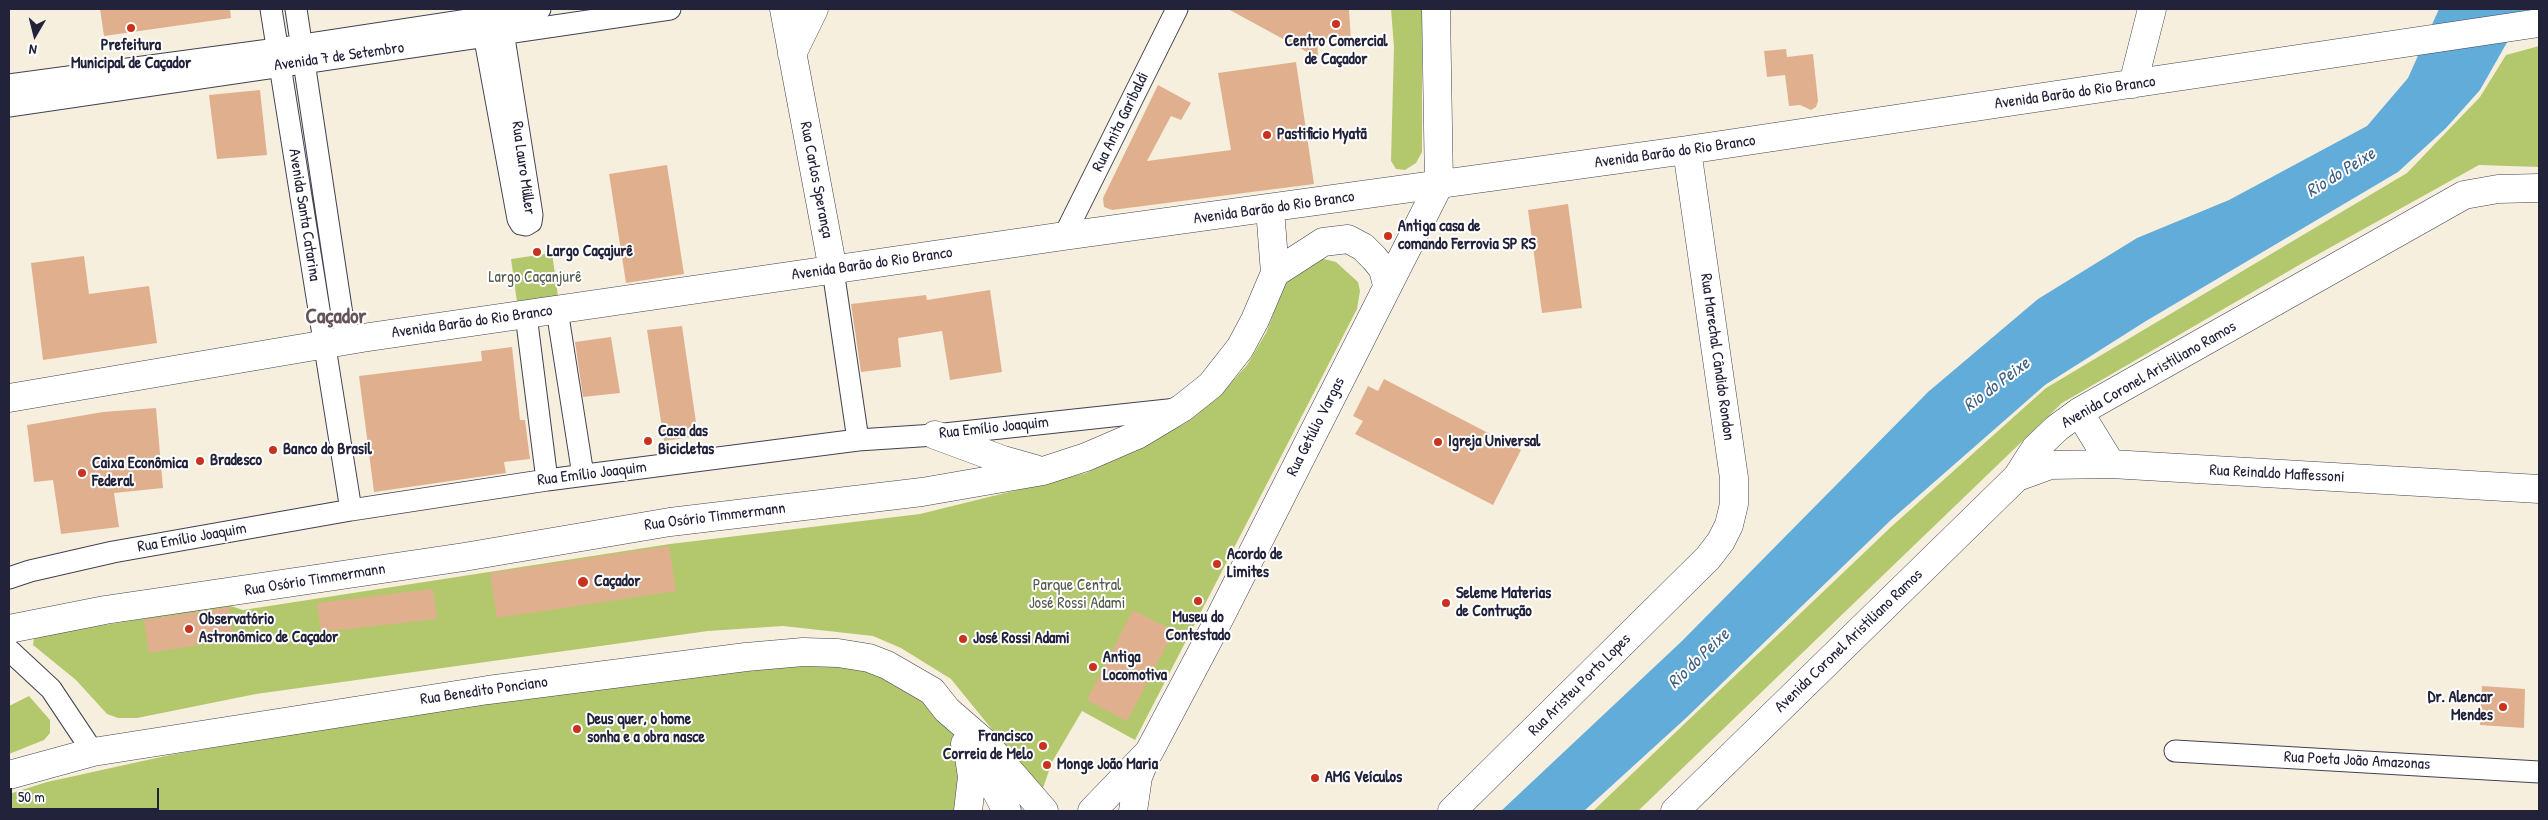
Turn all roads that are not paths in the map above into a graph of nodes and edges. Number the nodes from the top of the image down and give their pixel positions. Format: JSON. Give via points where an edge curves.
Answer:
{"nodes":[{"id":1,"x":271,"y":9,"type":"edge"},
{"id":2,"x":296,"y":9,"type":"edge"},
{"id":3,"x":540,"y":9,"type":"edge"},
{"id":4,"x":670,"y":9,"type":"edge"},
{"id":5,"x":784,"y":9,"type":"edge"},
{"id":6,"x":814,"y":9,"type":"edge"},
{"id":7,"x":1177,"y":9,"type":"edge"},
{"id":8,"x":1436,"y":9,"type":"edge"},
{"id":9,"x":2152,"y":9,"type":"edge"},
{"id":10,"x":575,"y":16,"type":"edge"},
{"id":11,"x":2539,"y":24,"type":"edge"},
{"id":12,"x":492,"y":25,"type":"junction"},
{"id":13,"x":302,"y":53,"type":"junction"},
{"id":14,"x":792,"y":54,"type":"junction"},
{"id":15,"x":278,"y":57,"type":"junction"},
{"id":16,"x":2133,"y":84,"type":"junction"},
{"id":17,"x":9,"y":85,"type":"edge"},
{"id":18,"x":57,"y":89,"type":"junction"},
{"id":19,"x":9,"y":106,"type":"edge"},
{"id":20,"x":1687,"y":150,"type":"junction"},
{"id":21,"x":1439,"y":185,"type":"junction"},
{"id":22,"x":2539,"y":188,"type":"edge"},
{"id":23,"x":1270,"y":209,"type":"junction"},
{"id":24,"x":327,"y":210,"type":"junction"},
{"id":25,"x":304,"y":214,"type":"junction"},
{"id":26,"x":1064,"y":236,"type":"junction"},
{"id":27,"x":833,"y":270,"type":"junction"},
{"id":28,"x":1275,"y":273,"type":"junction"},
{"id":29,"x":1387,"y":285,"type":"junction"},
{"id":30,"x":557,"y":310,"type":"junction"},
{"id":31,"x":526,"y":315,"type":"junction"},
{"id":32,"x":335,"y":342,"type":"junction"},
{"id":33,"x":9,"y":398,"type":"edge"},
{"id":34,"x":1182,"y":408,"type":"junction"},
{"id":35,"x":2079,"y":412,"type":"junction"},
{"id":36,"x":935,"y":434,"type":"junction"},
{"id":37,"x":858,"y":440,"type":"junction"},
{"id":38,"x":2111,"y":464,"type":"junction"},
{"id":39,"x":1043,"y":471,"type":"junction"},
{"id":40,"x":583,"y":475,"type":"junction"},
{"id":41,"x":2017,"y":477,"type":"junction"},
{"id":42,"x":546,"y":480,"type":"junction"},
{"id":43,"x":2539,"y":489,"type":"edge"},
{"id":44,"x":351,"y":510,"type":"junction"},
{"id":45,"x":1708,"y":558,"type":"joint"},
{"id":46,"x":9,"y":578,"type":"edge"},
{"id":47,"x":9,"y":629,"type":"edge"},
{"id":48,"x":9,"y":650,"type":"edge"},
{"id":49,"x":947,"y":710,"type":"junction"},
{"id":50,"x":967,"y":746,"type":"junction"},
{"id":51,"x":2175,"y":751,"type":"dead end"},
{"id":52,"x":93,"y":752,"type":"junction"},
{"id":53,"x":1149,"y":752,"type":"junction"},
{"id":54,"x":2539,"y":772,"type":"edge"},
{"id":55,"x":9,"y":775,"type":"edge"},
{"id":56,"x":968,"y":811,"type":"edge"},
{"id":57,"x":1007,"y":811,"type":"edge"},
{"id":58,"x":1044,"y":811,"type":"edge"},
{"id":59,"x":1092,"y":811,"type":"edge"},
{"id":60,"x":1133,"y":811,"type":"edge"},
{"id":61,"x":1452,"y":811,"type":"edge"},
{"id":62,"x":1675,"y":811,"type":"edge"}],
"edges":[{"from":1,"to":15,"type":"street","name":"Avenida Santa Catarina"},
{"from":2,"to":13,"type":"street","name":"Avenida Santa Catarina"},
{"from":3,"to":12,"type":"street","name":"Avenida 7 de Setembro"},
{"from":4,"to":10,"type":"street","name":"Avenida 7 de Setembro"},
{"from":5,"to":14,"type":"main road","name":"Rua Carlos Sperança"},
{"from":6,"to":14,"type":"main road"},
{"from":7,"to":26,"type":"street","name":"Rua Anita Garibaldi"},
{"from":8,"to":21,"type":"main road","name":"Rua Getúlio Vargas"},
{"from":9,"to":16,"type":"main road"},
{"from":10,"to":12,"type":"street","name":"Avenida 7 de Setembro"},
{"from":11,"to":16,"type":"main road","name":"Avenida Barão do Rio Branco"},
{"from":12,"to":12,"type":"street","name":"Rua Lauro Müller","via":[[518,219],[526,225],[531,222],[532,215]]},
{"from":12,"to":13,"type":"street","name":"Avenida 7 de Setembro"},
{"from":13,"to":15,"type":"street","name":"Avenida 7 de Setembro"},
{"from":13,"to":24,"type":"street","name":"Avenida Santa Catarina"},
{"from":14,"to":27,"type":"main road","name":"Rua Carlos Sperança"},
{"from":15,"to":18,"type":"street","name":"Avenida 7 de Setembro"},
{"from":15,"to":25,"type":"street","name":"Avenida Santa Catarina"},
{"from":16,"to":20,"type":"main road","name":"Avenida Barão do Rio Branco"},
{"from":17,"to":18,"type":"street","name":"Avenida 7 de Setembro"},
{"from":18,"to":19,"type":"street","name":"Avenida 7 de Setembro"},
{"from":20,"to":21,"type":"main road","name":"Avenida Barão do Rio Branco"},
{"from":20,"to":45,"type":"main road","name":"Rua Marechal Cândido Rondon","via":[[1734,478],[1734,504],[1729,525]]},
{"from":21,"to":23,"type":"main road","name":"Avenida Barão do Rio Branco"},
{"from":21,"to":29,"type":"main road","name":"Rua Getúlio Vargas"},
{"from":22,"to":35,"type":"main road","name":"Avenida Coronel Aristiliano Ramos","via":[[2498,189],[2464,195]]},
{"from":23,"to":26,"type":"main road","name":"Avenida Barão do Rio Branco"},
{"from":23,"to":28,"type":"main road","name":"Rua Osório Timmermann"},
{"from":24,"to":25,"type":"street"},
{"from":24,"to":32,"type":"street","name":"Avenida Santa Catarina"},
{"from":25,"to":32,"type":"street","name":"Avenida Santa Catarina"},
{"from":26,"to":27,"type":"main road","name":"Avenida Barão do Rio Branco"},
{"from":27,"to":30,"type":"main road","name":"Avenida Barão do Rio Branco"},
{"from":27,"to":37,"type":"street","name":"Rua Carlos Sperança"},
{"from":28,"to":29,"type":"main road","via":[[1324,242],[1348,239],[1374,258]]},
{"from":28,"to":34,"type":"main road","name":"Rua Osório Timmermann","via":[[1240,348],[1211,385]]},
{"from":29,"to":53,"type":"main road","name":"Rua Getúlio Vargas"},
{"from":30,"to":31,"type":"main road","name":"Avenida Barão do Rio Branco"},
{"from":30,"to":40,"type":"street"},
{"from":31,"to":32,"type":"main road","name":"Avenida Barão do Rio Branco"},
{"from":31,"to":42,"type":"street"},
{"from":32,"to":33,"type":"main road","name":"Avenida Barão do Rio Branco"},
{"from":32,"to":44,"type":"street","name":"Avenida Santa Catarina"},
{"from":34,"to":36,"type":"street","name":"Rua Emílio Joaquim"},
{"from":34,"to":39,"type":"main road","name":"Rua Osório Timmermann","via":[[1136,435]]},
{"from":35,"to":38,"type":"main road"},
{"from":35,"to":41,"type":"main road","name":"Avenida Coronel Aristiliano Ramos","via":[[2035,449]]},
{"from":36,"to":37,"type":"street","name":"Rua Emílio Joaquim"},
{"from":36,"to":39,"type":"main road","via":[[1003,460]]},
{"from":37,"to":40,"type":"street","name":"Rua Emílio Joaquim"},
{"from":38,"to":41,"type":"main road","name":"Rua Reinaldo Maffessoni","via":[[2050,465]]},
{"from":38,"to":43,"type":"main road","name":"Rua Reinaldo Maffessoni"},
{"from":39,"to":47,"type":"main road","name":"Rua Osório Timmermann","via":[[922,492],[670,522],[464,557],[105,610]]},
{"from":40,"to":42,"type":"street","name":"Rua Emílio Joaquim"},
{"from":41,"to":62,"type":"main road","name":"Avenida Coronel Aristiliano Ramos"},
{"from":42,"to":44,"type":"street","name":"Rua Emílio Joaquim"},
{"from":44,"to":46,"type":"street","name":"Rua Emílio Joaquim","via":[[113,552],[30,570]]},
{"from":45,"to":61,"type":"main road","name":"Rua Aristeu Porto Lopes"},
{"from":48,"to":52,"type":"street","via":[[51,689]]},
{"from":49,"to":50,"type":"main road","name":"Rua Benedito Ponciano"},
{"from":49,"to":52,"type":"main road","name":"Rua Benedito Ponciano","via":[[932,691],[906,674],[878,662],[838,653],[796,653],[488,690]]},
{"from":49,"to":58,"type":"main road","name":"Rua Benedito Ponciano","via":[[985,743]]},
{"from":50,"to":56,"type":"main road","via":[[972,777]]},
{"from":50,"to":57,"type":"main road","name":"Rua Benedito Ponciano","via":[[986,772]]},
{"from":51,"to":54,"type":"street","name":"Rua Poeta João Amazonas"},
{"from":52,"to":55,"type":"main road","name":"Rua Benedito Ponciano"},
{"from":53,"to":59,"type":"main road","name":"Rua Getúlio Vargas"},
{"from":53,"to":60,"type":"main road","via":[[1138,777]]}]}
